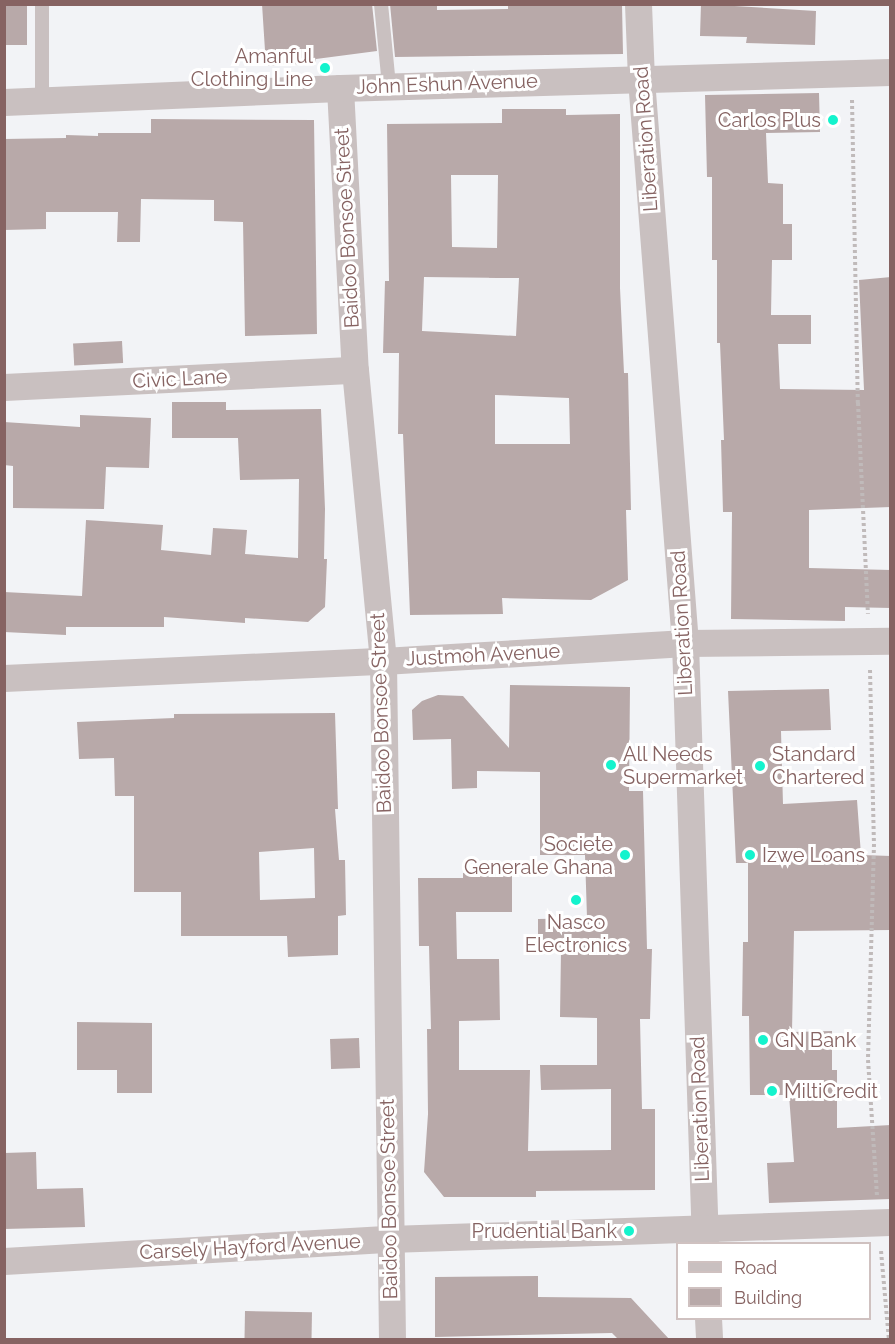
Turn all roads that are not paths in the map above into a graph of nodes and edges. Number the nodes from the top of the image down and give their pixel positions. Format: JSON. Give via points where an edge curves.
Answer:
{"nodes":[{"id":1,"x":42,"y":4,"type":"edge"},
{"id":2,"x":381,"y":4,"type":"edge"},
{"id":3,"x":638,"y":4,"type":"edge"},
{"id":4,"x":891,"y":72,"type":"edge"},
{"id":5,"x":641,"y":79,"type":"junction"},
{"id":6,"x":389,"y":86,"type":"junction"},
{"id":7,"x":340,"y":88,"type":"junction"},
{"id":8,"x":42,"y":100,"type":"junction"},
{"id":9,"x":4,"y":102,"type":"edge"},
{"id":10,"x":355,"y":370,"type":"junction"},
{"id":11,"x":4,"y":387,"type":"edge"},
{"id":12,"x":880,"y":641,"type":"edge"},
{"id":13,"x":685,"y":643,"type":"junction"},
{"id":14,"x":382,"y":661,"type":"junction"},
{"id":15,"x":4,"y":678,"type":"edge"},
{"id":16,"x":885,"y":1222,"type":"edge"},
{"id":17,"x":704,"y":1236,"type":"edge"},
{"id":18,"x":389,"y":1239,"type":"junction"},
{"id":19,"x":4,"y":1261,"type":"edge"},
{"id":20,"x":708,"y":1320,"type":"edge"},
{"id":21,"x":392,"y":1340,"type":"edge"},
{"id":22,"x":709,"y":1340,"type":"edge"}],
"edges":[{"from":1,"to":8,"type":"lane"},
{"from":2,"to":6,"type":"lane"},
{"from":3,"to":5,"type":"street","name":"Liberation Road"},
{"from":4,"to":5,"type":"street","name":"John Eshun Avenue"},
{"from":5,"to":6,"type":"street","name":"John Eshun Avenue"},
{"from":5,"to":13,"type":"street","name":"Liberation Road"},
{"from":6,"to":7,"type":"street","name":"John Eshun Avenue"},
{"from":7,"to":8,"type":"street","name":"John Eshun Avenue"},
{"from":7,"to":10,"type":"street","name":"Baidoo Bonsoe Street"},
{"from":8,"to":9,"type":"street","name":"John Eshun Avenue"},
{"from":10,"to":11,"type":"street","name":"Civic Lane"},
{"from":10,"to":14,"type":"street","name":"Baidoo Bonsoe Street"},
{"from":12,"to":13,"type":"street","name":"Justmoh Avenue"},
{"from":13,"to":14,"type":"street","name":"Justmoh Avenue"},
{"from":13,"to":17,"type":"street","name":"Liberation Road"},
{"from":14,"to":15,"type":"street","name":"Justmoh Avenue"},
{"from":14,"to":18,"type":"street","name":"Baidoo Bonsoe Street"},
{"from":16,"to":17,"type":"street","name":"Carsely Hayford Avenue"},
{"from":17,"to":18,"type":"street","name":"Carsely Hayford Avenue"},
{"from":18,"to":19,"type":"street","name":"Carsely Hayford Avenue"},
{"from":18,"to":21,"type":"street","name":"Baidoo Bonsoe Street"},
{"from":20,"to":22,"type":"street"}]}
